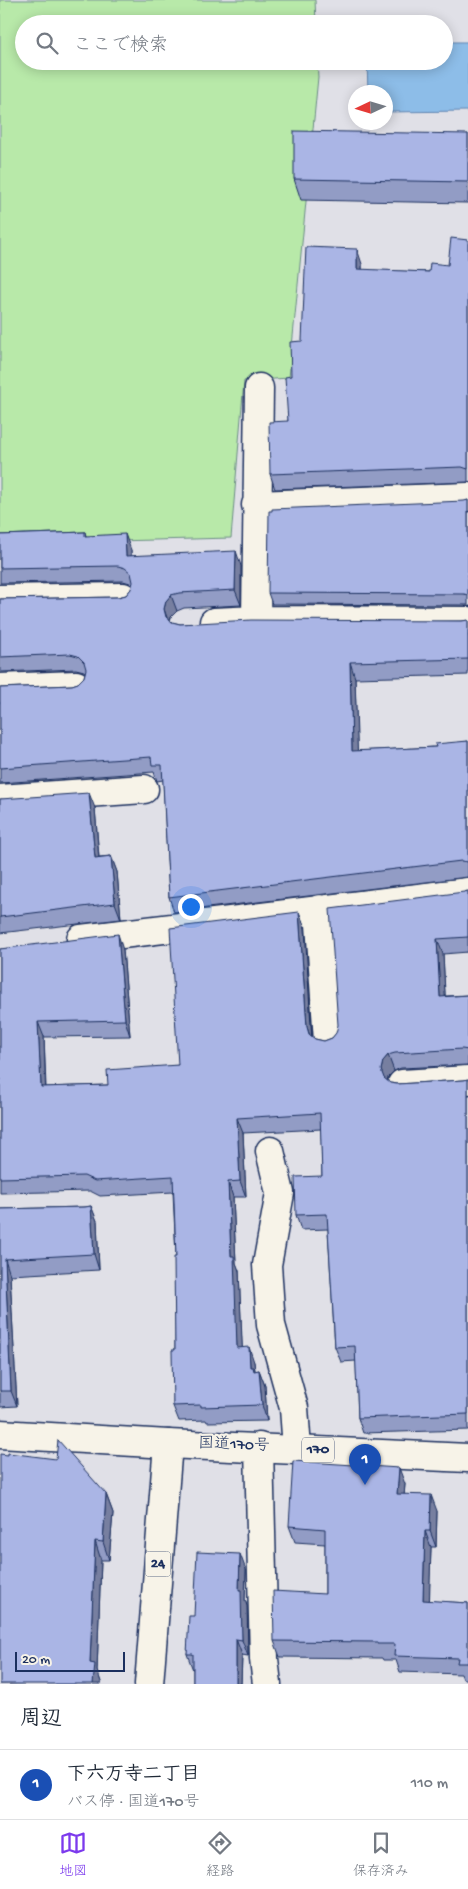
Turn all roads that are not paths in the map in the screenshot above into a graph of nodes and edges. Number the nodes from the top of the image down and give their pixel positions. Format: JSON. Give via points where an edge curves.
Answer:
{"nodes":[{"id":1,"x":259,"y":388,"type":"dead end"},
{"id":2,"x":468,"y":497,"type":"edge"},
{"id":3,"x":256,"y":505,"type":"junction"},
{"id":4,"x":123,"y":597,"type":"edge"},
{"id":5,"x":0,"y":599,"type":"edge"},
{"id":6,"x":256,"y":620,"type":"junction"},
{"id":7,"x":468,"y":621,"type":"edge"},
{"id":8,"x":185,"y":624,"type":"edge"},
{"id":9,"x":76,"y":685,"type":"edge"},
{"id":10,"x":0,"y":688,"type":"edge"},
{"id":11,"x":144,"y":789,"type":"dead end"},
{"id":12,"x":0,"y":799,"type":"edge"},
{"id":13,"x":468,"y":892,"type":"edge"},
{"id":14,"x":319,"y":909,"type":"junction"},
{"id":15,"x":55,"y":942,"type":"edge"},
{"id":16,"x":328,"y":1041,"type":"edge"},
{"id":17,"x":468,"y":1080,"type":"edge"},
{"id":18,"x":402,"y":1084,"type":"edge"},
{"id":19,"x":270,"y":1151,"type":"dead end"},
{"id":20,"x":0,"y":1434,"type":"edge"},
{"id":21,"x":168,"y":1444,"type":"junction"},
{"id":22,"x":259,"y":1447,"type":"junction"},
{"id":23,"x":297,"y":1449,"type":"junction"},
{"id":24,"x":468,"y":1458,"type":"edge"},
{"id":25,"x":149,"y":1684,"type":"edge"},
{"id":26,"x":267,"y":1684,"type":"edge"}],
"edges":[{"from":1,"to":3,"type":"main road"},
{"from":2,"to":3,"type":"main road"},
{"from":3,"to":6,"type":"main road"},
{"from":4,"to":5,"type":"main road"},
{"from":6,"to":7,"type":"main road"},
{"from":6,"to":8,"type":"main road"},
{"from":9,"to":10,"type":"main road"},
{"from":11,"to":12,"type":"main road"},
{"from":13,"to":14,"type":"main road"},
{"from":14,"to":15,"type":"main road"},
{"from":14,"to":16,"type":"main road"},
{"from":17,"to":18,"type":"main road"},
{"from":19,"to":23,"type":"main road","via":[[280,1193],[267,1265],[272,1325],[294,1408]]},
{"from":20,"to":21,"type":"main road","name":"国道170号","number":"170"},
{"from":21,"to":22,"type":"main road","name":"国道170号","number":"170"},
{"from":21,"to":25,"type":"main road","number":"24"},
{"from":22,"to":23,"type":"main road","name":"国道170号","number":"170"},
{"from":22,"to":26,"type":"main road"},
{"from":23,"to":24,"type":"main road","name":"国道170号","number":"170"}]}
